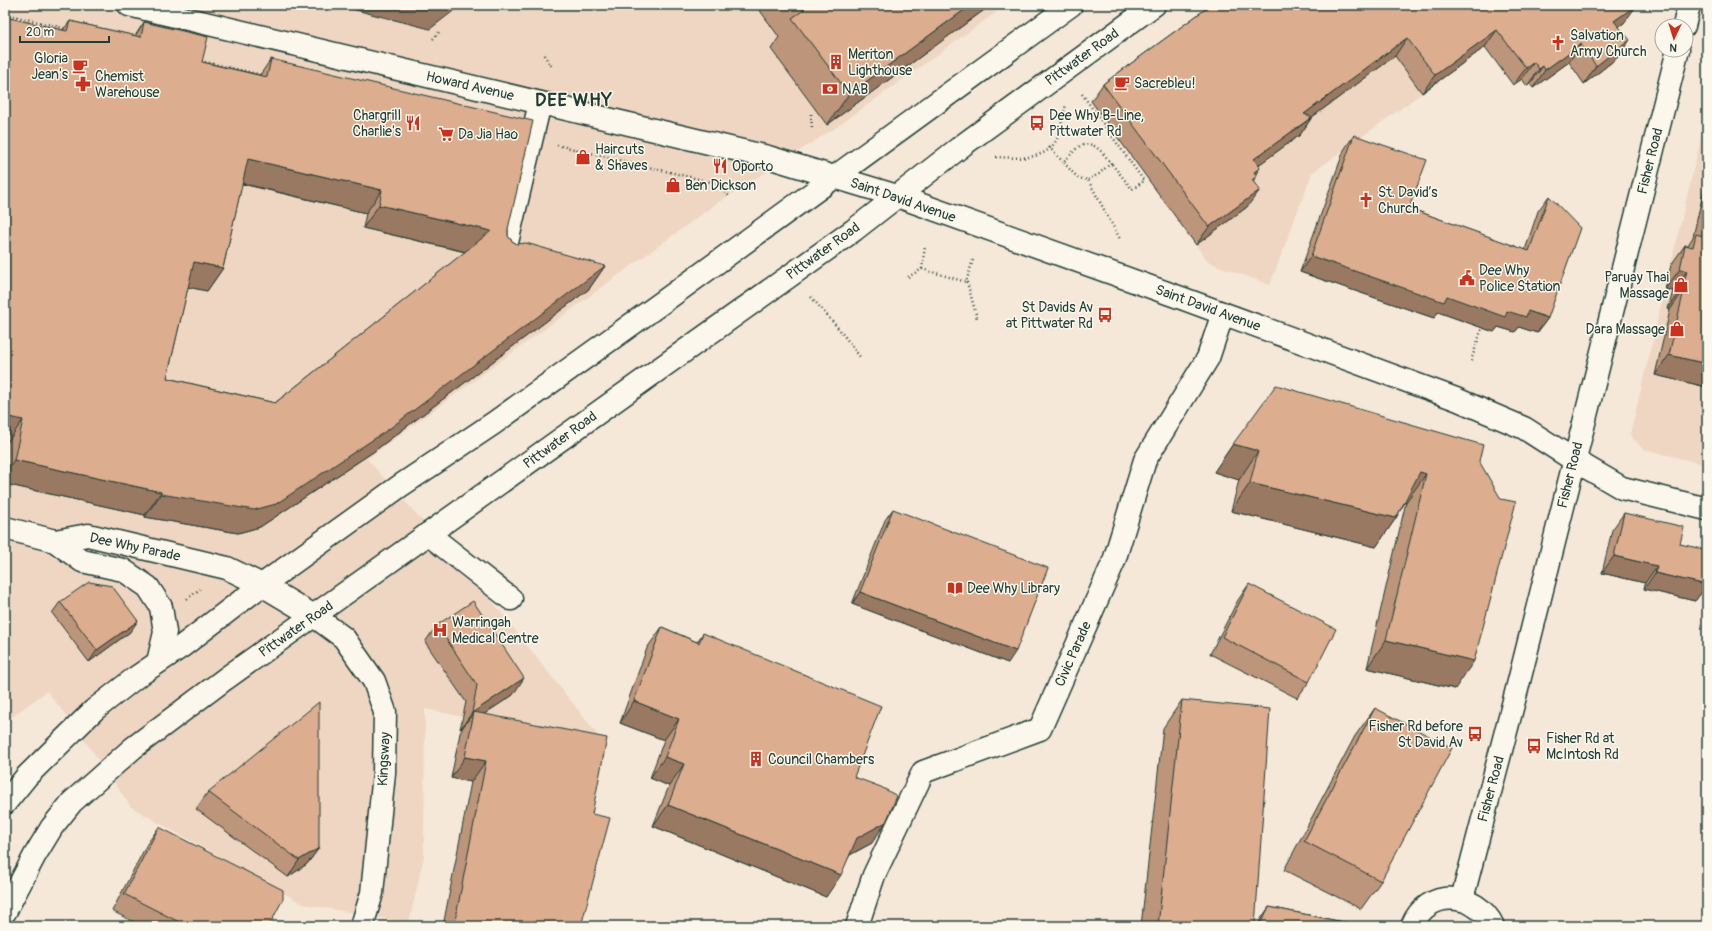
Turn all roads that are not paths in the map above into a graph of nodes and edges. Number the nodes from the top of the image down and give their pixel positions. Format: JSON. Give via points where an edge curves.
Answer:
{"nodes":[{"id":1,"x":129,"y":5,"type":"edge"},
{"id":2,"x":1071,"y":5,"type":"edge"},
{"id":3,"x":1154,"y":5,"type":"edge"},
{"id":4,"x":1689,"y":5,"type":"edge"},
{"id":5,"x":194,"y":12,"type":"edge"},
{"id":6,"x":1686,"y":18,"type":"edge"},
{"id":7,"x":1676,"y":58,"type":"edge"},
{"id":8,"x":540,"y":103,"type":"junction"},
{"id":9,"x":833,"y":176,"type":"junction"},
{"id":10,"x":896,"y":196,"type":"junction"},
{"id":11,"x":504,"y":255,"type":"edge"},
{"id":12,"x":1223,"y":313,"type":"junction"},
{"id":13,"x":1574,"y":460,"type":"junction"},
{"id":14,"x":1707,"y":509,"type":"edge"},
{"id":15,"x":5,"y":528,"type":"edge"},
{"id":16,"x":428,"y":534,"type":"junction"},
{"id":17,"x":55,"y":541,"type":"junction"},
{"id":18,"x":262,"y":585,"type":"junction"},
{"id":19,"x":511,"y":599,"type":"dead end"},
{"id":20,"x":314,"y":616,"type":"junction"},
{"id":21,"x":158,"y":662,"type":"junction"},
{"id":22,"x":5,"y":803,"type":"edge"},
{"id":23,"x":1462,"y":899,"type":"junction"},
{"id":24,"x":5,"y":912,"type":"edge"},
{"id":25,"x":362,"y":926,"type":"edge"},
{"id":26,"x":857,"y":926,"type":"edge"},
{"id":27,"x":1412,"y":926,"type":"edge"},
{"id":28,"x":1493,"y":926,"type":"edge"}],
"edges":[{"from":1,"to":5,"type":"main road","name":"Howard Avenue"},
{"from":2,"to":9,"type":"main road"},
{"from":3,"to":10,"type":"main road","name":"Pittwater Road"},
{"from":4,"to":6,"type":"main road"},
{"from":5,"to":8,"type":"main road","name":"Howard Avenue"},
{"from":7,"to":13,"type":"main road","name":"Fisher Road"},
{"from":8,"to":9,"type":"main road","name":"Howard Avenue","via":[[768,157]]},
{"from":8,"to":11,"type":"main road"},
{"from":9,"to":10,"type":"main road","name":"Saint David Avenue"},
{"from":9,"to":18,"type":"main road","via":[[494,423],[400,486]]},
{"from":10,"to":12,"type":"main road","name":"Saint David Avenue"},
{"from":10,"to":16,"type":"main road","name":"Pittwater Road","via":[[854,230]]},
{"from":12,"to":13,"type":"main road","name":"Saint David Avenue","via":[[1456,399],[1524,428]]},
{"from":12,"to":26,"type":"main road","name":"Civic Parade","via":[[1208,358],[1145,460],[1114,561],[1040,729],[923,772],[874,875]]},
{"from":13,"to":14,"type":"main road","name":"Saint David Avenue","via":[[1622,488]]},
{"from":13,"to":23,"type":"main road","name":"Fisher Road"},
{"from":15,"to":17,"type":"main road","name":"Dee Why Parade"},
{"from":16,"to":19,"type":"main road"},
{"from":16,"to":20,"type":"main road","name":"Pittwater Road"},
{"from":17,"to":18,"type":"main road","name":"Dee Why Parade","via":[[88,535],[227,568]]},
{"from":17,"to":21,"type":"main road","via":[[82,561],[123,570],[148,587],[161,607],[165,632]]},
{"from":18,"to":20,"type":"main road","name":"Dee Why Parade"},
{"from":18,"to":21,"type":"main road"},
{"from":20,"to":24,"type":"main road","name":"Pittwater Road","via":[[139,743],[72,802],[52,827]]},
{"from":20,"to":25,"type":"main road","name":"Kingsway","via":[[344,638],[374,681],[386,712],[384,773],[372,893]]},
{"from":21,"to":22,"type":"main road","via":[[94,710],[26,776]]},
{"from":23,"to":27,"type":"main road","via":[[1435,902],[1423,909]]},
{"from":23,"to":28,"type":"main road","via":[[1486,913]]}]}
